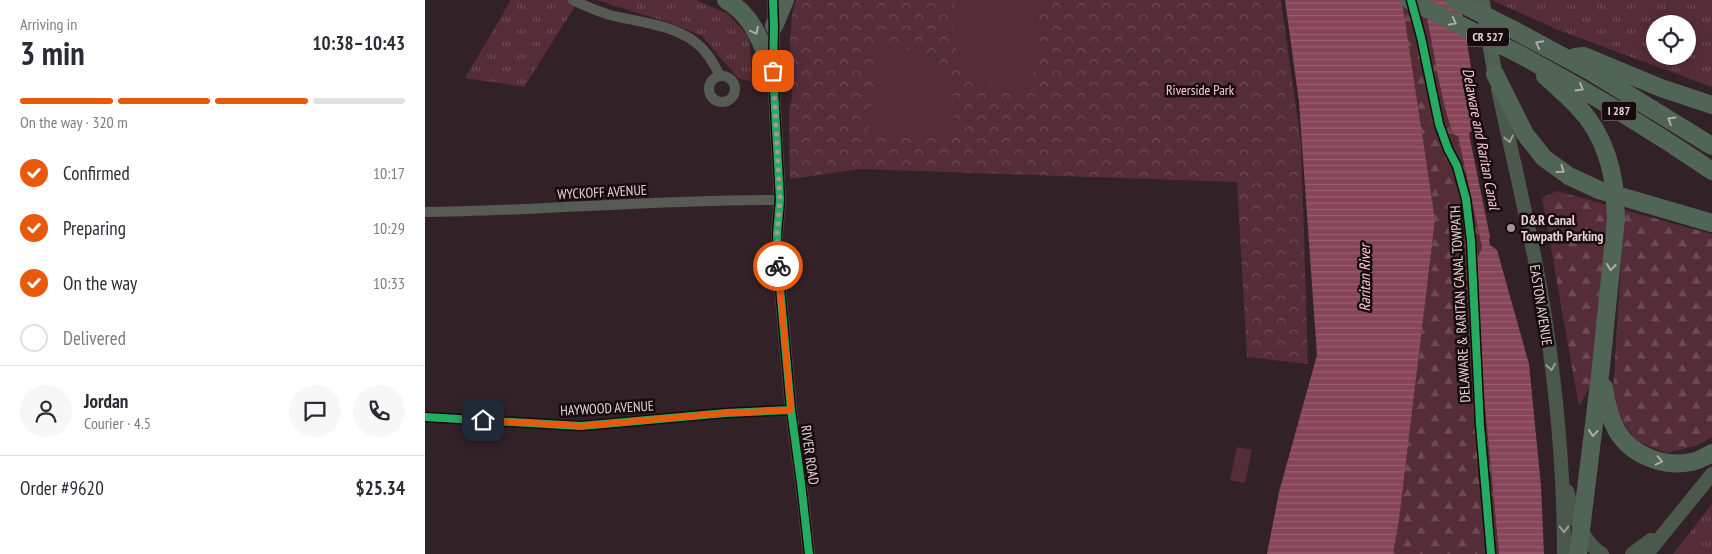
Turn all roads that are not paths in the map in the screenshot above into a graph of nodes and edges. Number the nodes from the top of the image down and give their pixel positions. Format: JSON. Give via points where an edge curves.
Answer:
{"nodes":[{"id":1,"x":573,"y":0,"type":"edge"},
{"id":2,"x":726,"y":0,"type":"edge"},
{"id":3,"x":773,"y":0,"type":"edge"},
{"id":4,"x":785,"y":0,"type":"edge"},
{"id":5,"x":1409,"y":0,"type":"edge"},
{"id":6,"x":1454,"y":0,"type":"edge"},
{"id":7,"x":1481,"y":0,"type":"edge"},
{"id":8,"x":774,"y":26,"type":"junction"},
{"id":9,"x":1519,"y":55,"type":"junction"},
{"id":10,"x":1567,"y":59,"type":"junction"},
{"id":11,"x":773,"y":71,"type":"junction"},
{"id":12,"x":1495,"y":74,"type":"junction"},
{"id":13,"x":720,"y":76,"type":"dead end"},
{"id":14,"x":1712,"y":106,"type":"edge"},
{"id":15,"x":1712,"y":146,"type":"edge"},
{"id":16,"x":1712,"y":171,"type":"edge"},
{"id":17,"x":780,"y":200,"type":"junction"},
{"id":18,"x":425,"y":212,"type":"edge"},
{"id":19,"x":1712,"y":223,"type":"edge"},
{"id":20,"x":1601,"y":367,"type":"junction"},
{"id":21,"x":791,"y":410,"type":"junction"},
{"id":22,"x":425,"y":417,"type":"edge"},
{"id":23,"x":1712,"y":454,"type":"edge"},
{"id":24,"x":1561,"y":471,"type":"junction"},
{"id":25,"x":1712,"y":474,"type":"edge"},
{"id":26,"x":1581,"y":528,"type":"junction"},
{"id":27,"x":1667,"y":528,"type":"junction"},
{"id":28,"x":809,"y":554,"type":"edge"},
{"id":29,"x":1564,"y":554,"type":"edge"},
{"id":30,"x":1578,"y":554,"type":"edge"},
{"id":31,"x":1602,"y":554,"type":"edge"},
{"id":32,"x":1632,"y":554,"type":"edge"},
{"id":33,"x":1647,"y":554,"type":"edge"}],
"edges":[{"from":1,"to":13,"type":"street","via":[[589,8],[683,35],[704,50]]},
{"from":2,"to":11,"type":"highway","one_way":true,"via":[[747,16]]},
{"from":3,"to":8,"type":"street","name":"RIVER ROAD"},
{"from":4,"to":8,"type":"highway"},
{"from":5,"to":9,"type":"highway","number":"I 287","one_way":true,"bridge":true},
{"from":10,"to":6,"type":"highway","number":"I 287","one_way":true,"bridge":true},
{"from":7,"to":12,"type":"main road","name":"EASTON AVENUE","number":"CR 527"},
{"from":8,"to":11,"type":"street","name":"RIVER ROAD"},
{"from":9,"to":16,"type":"highway","number":"I 287","one_way":true,"via":[[1615,108]]},
{"from":9,"to":20,"type":"highway","one_way":true,"bridge":true,"via":[[1586,115],[1601,139],[1611,170],[1616,218]]},
{"from":10,"to":14,"type":"highway","via":[[1584,56]]},
{"from":15,"to":10,"type":"highway","number":"I 287","one_way":true},
{"from":11,"to":17,"type":"street","name":"RIVER ROAD"},
{"from":12,"to":19,"type":"highway","one_way":true,"via":[[1525,134],[1544,158],[1569,176],[1599,190]]},
{"from":12,"to":24,"type":"main road","name":"EASTON AVENUE","number":"CR 527","one_way":true,"via":[[1540,286]]},
{"from":17,"to":18,"type":"street","name":"WYCKOFF AVENUE","via":[[717,199]]},
{"from":17,"to":21,"type":"street","name":"RIVER ROAD","via":[[778,264]]},
{"from":20,"to":23,"type":"highway","one_way":true,"via":[[1611,419],[1628,444],[1650,459],[1663,462],[1691,462]]},
{"from":20,"to":26,"type":"highway","one_way":true},
{"from":21,"to":22,"type":"street","name":"HAYWOOD AVENUE","via":[[581,426]]},
{"from":21,"to":28,"type":"street","name":"RIVER ROAD"},
{"from":24,"to":26,"type":"main road"},
{"from":24,"to":29,"type":"main road","name":"EASTON AVENUE","number":"CR 527","one_way":true},
{"from":25,"to":27,"type":"main road"},
{"from":26,"to":30,"type":"highway"},
{"from":26,"to":31,"type":"main road","via":[[1589,543]]},
{"from":27,"to":32,"type":"main road"},
{"from":27,"to":33,"type":"main road"}]}
